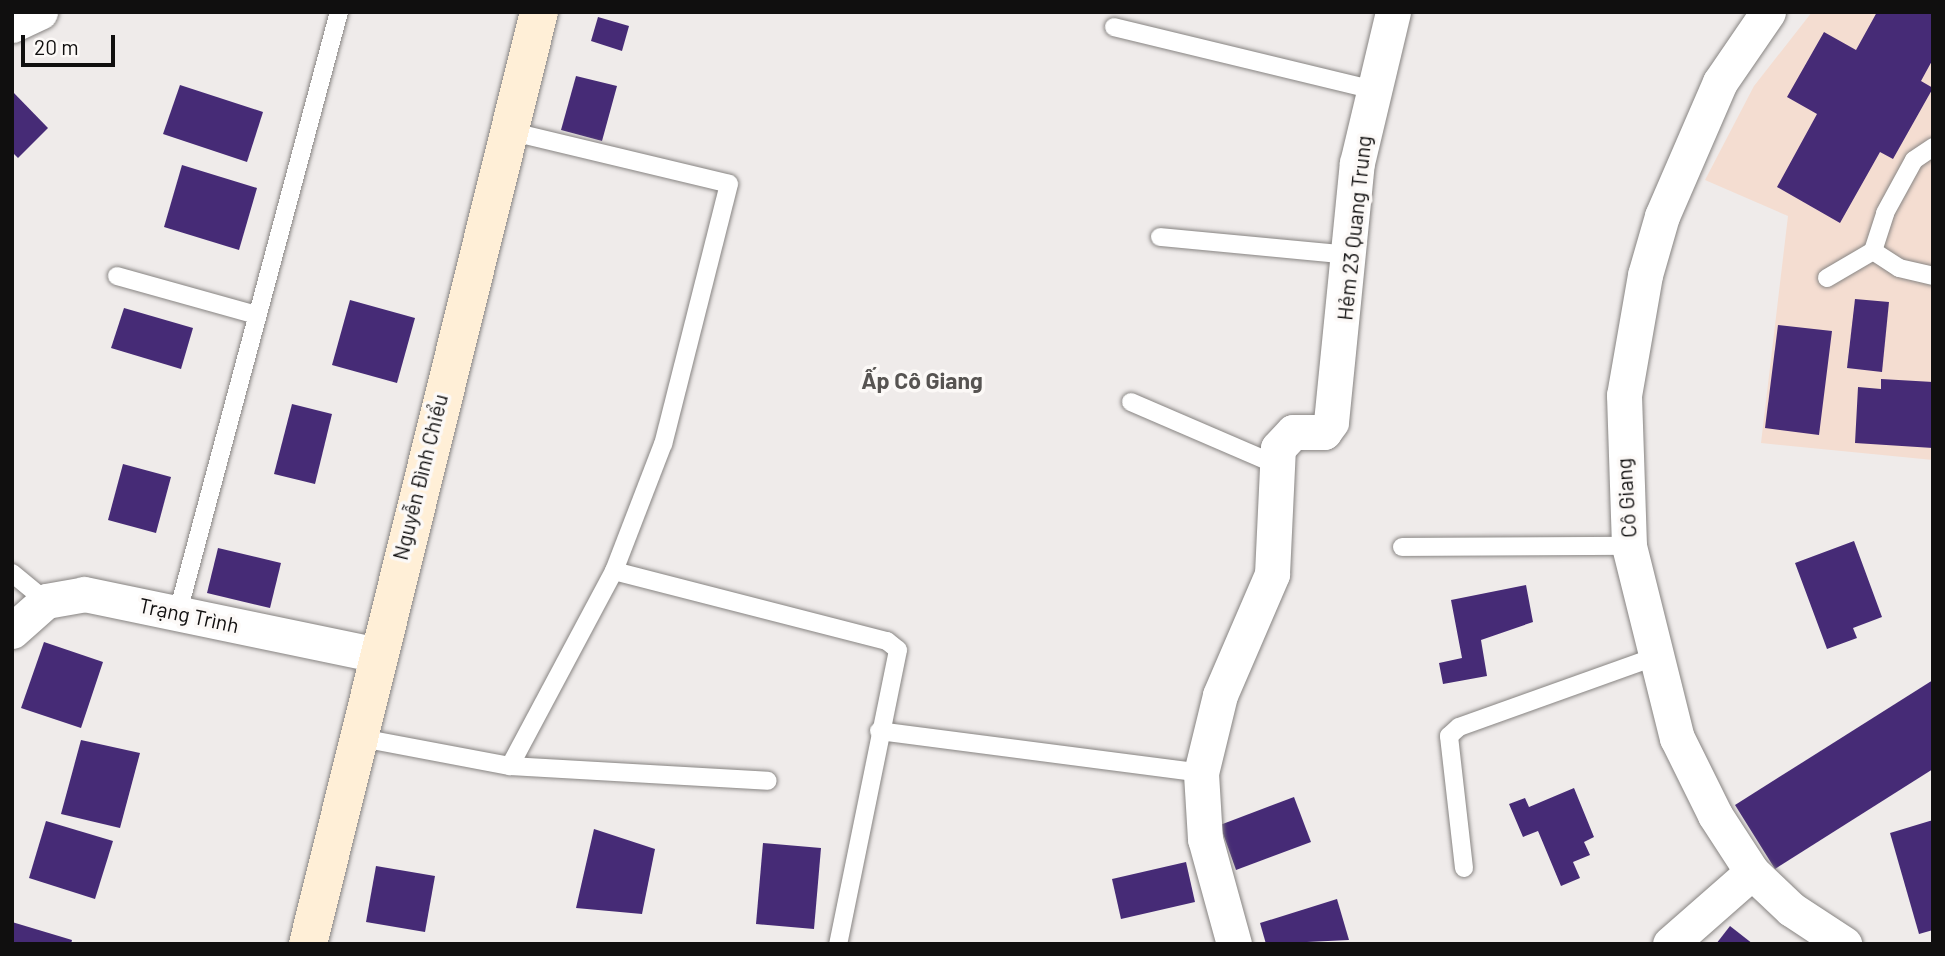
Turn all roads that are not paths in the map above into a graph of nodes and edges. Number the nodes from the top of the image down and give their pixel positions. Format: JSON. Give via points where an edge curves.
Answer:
{"nodes":[{"id":1,"x":40,"y":12,"type":"edge"},
{"id":2,"x":339,"y":12,"type":"edge"},
{"id":3,"x":539,"y":12,"type":"edge"},
{"id":4,"x":1394,"y":12,"type":"edge"},
{"id":5,"x":1757,"y":16,"type":"edge"},
{"id":6,"x":12,"y":25,"type":"edge"},
{"id":7,"x":1114,"y":27,"type":"dead end"},
{"id":8,"x":1371,"y":89,"type":"junction"},
{"id":9,"x":509,"y":131,"type":"junction"},
{"id":10,"x":1933,"y":148,"type":"edge"},
{"id":11,"x":1160,"y":237,"type":"dead end"},
{"id":12,"x":1873,"y":251,"type":"junction"},
{"id":13,"x":1349,"y":255,"type":"junction"},
{"id":14,"x":117,"y":276,"type":"dead end"},
{"id":15,"x":1933,"y":276,"type":"edge"},
{"id":16,"x":1827,"y":278,"type":"dead end"},
{"id":17,"x":253,"y":314,"type":"junction"},
{"id":18,"x":1131,"y":402,"type":"dead end"},
{"id":19,"x":1275,"y":464,"type":"junction"},
{"id":20,"x":1629,"y":546,"type":"junction"},
{"id":21,"x":1402,"y":547,"type":"dead end"},
{"id":22,"x":614,"y":571,"type":"junction"},
{"id":23,"x":12,"y":572,"type":"edge"},
{"id":24,"x":46,"y":601,"type":"junction"},
{"id":25,"x":178,"y":612,"type":"junction"},
{"id":26,"x":14,"y":634,"type":"edge"},
{"id":27,"x":375,"y":654,"type":"junction"},
{"id":28,"x":1652,"y":658,"type":"junction"},
{"id":29,"x":879,"y":731,"type":"junction"},
{"id":30,"x":356,"y":737,"type":"junction"},
{"id":31,"x":510,"y":766,"type":"junction"},
{"id":32,"x":1201,"y":773,"type":"junction"},
{"id":33,"x":768,"y":781,"type":"dead end"},
{"id":34,"x":1464,"y":869,"type":"dead end"},
{"id":35,"x":1752,"y":872,"type":"junction"},
{"id":36,"x":308,"y":944,"type":"edge"},
{"id":37,"x":838,"y":944,"type":"edge"},
{"id":38,"x":1234,"y":944,"type":"edge"},
{"id":39,"x":1670,"y":944,"type":"edge"},
{"id":40,"x":1844,"y":944,"type":"edge"}],
"edges":[{"from":1,"to":6,"type":"street"},
{"from":2,"to":17,"type":"lane"},
{"from":3,"to":9,"type":"main road","name":"Nguyễn Đình Chiểu"},
{"from":4,"to":8,"type":"street","name":"Hẻm 23 Quang Trung"},
{"from":5,"to":20,"type":"street","name":"Cô Giang","via":[[1704,117],[1645,275],[1624,395]]},
{"from":7,"to":8,"type":"lane"},
{"from":8,"to":13,"type":"street","name":"Hẻm 23 Quang Trung"},
{"from":9,"to":22,"type":"lane","via":[[729,184],[663,444]]},
{"from":9,"to":27,"type":"main road","name":"Nguyễn Đình Chiểu"},
{"from":10,"to":12,"type":"lane","via":[[1914,160],[1885,213]]},
{"from":11,"to":13,"type":"lane"},
{"from":12,"to":15,"type":"lane","via":[[1899,268]]},
{"from":12,"to":16,"type":"lane"},
{"from":13,"to":19,"type":"street","name":"Hẻm 23 Quang Trung","via":[[1331,422],[1311,435],[1283,438]]},
{"from":14,"to":17,"type":"lane"},
{"from":17,"to":25,"type":"lane"},
{"from":18,"to":19,"type":"lane"},
{"from":19,"to":32,"type":"street","via":[[1280,502],[1272,574],[1220,695]]},
{"from":20,"to":21,"type":"lane"},
{"from":20,"to":28,"type":"street","name":"Cô Giang"},
{"from":22,"to":29,"type":"lane","via":[[887,641],[898,650]]},
{"from":22,"to":31,"type":"lane"},
{"from":23,"to":24,"type":"lane"},
{"from":24,"to":25,"type":"street","name":"Trạng Trình","via":[[84,594]]},
{"from":24,"to":26,"type":"street"},
{"from":25,"to":27,"type":"street","name":"Trạng Trình"},
{"from":27,"to":30,"type":"main road","name":"Nguyễn Đình Chiểu"},
{"from":28,"to":34,"type":"lane","via":[[1449,736]]},
{"from":28,"to":35,"type":"street","name":"Cô Giang","via":[[1682,749],[1715,815]]},
{"from":29,"to":32,"type":"lane"},
{"from":29,"to":37,"type":"lane"},
{"from":30,"to":31,"type":"lane"},
{"from":30,"to":36,"type":"main road","name":"Nguyễn Đình Chiểu"},
{"from":31,"to":33,"type":"lane"},
{"from":32,"to":38,"type":"street","via":[[1205,839]]},
{"from":35,"to":39,"type":"street"},
{"from":35,"to":40,"type":"street","name":"Cô Giang","via":[[1791,909]]}]}
